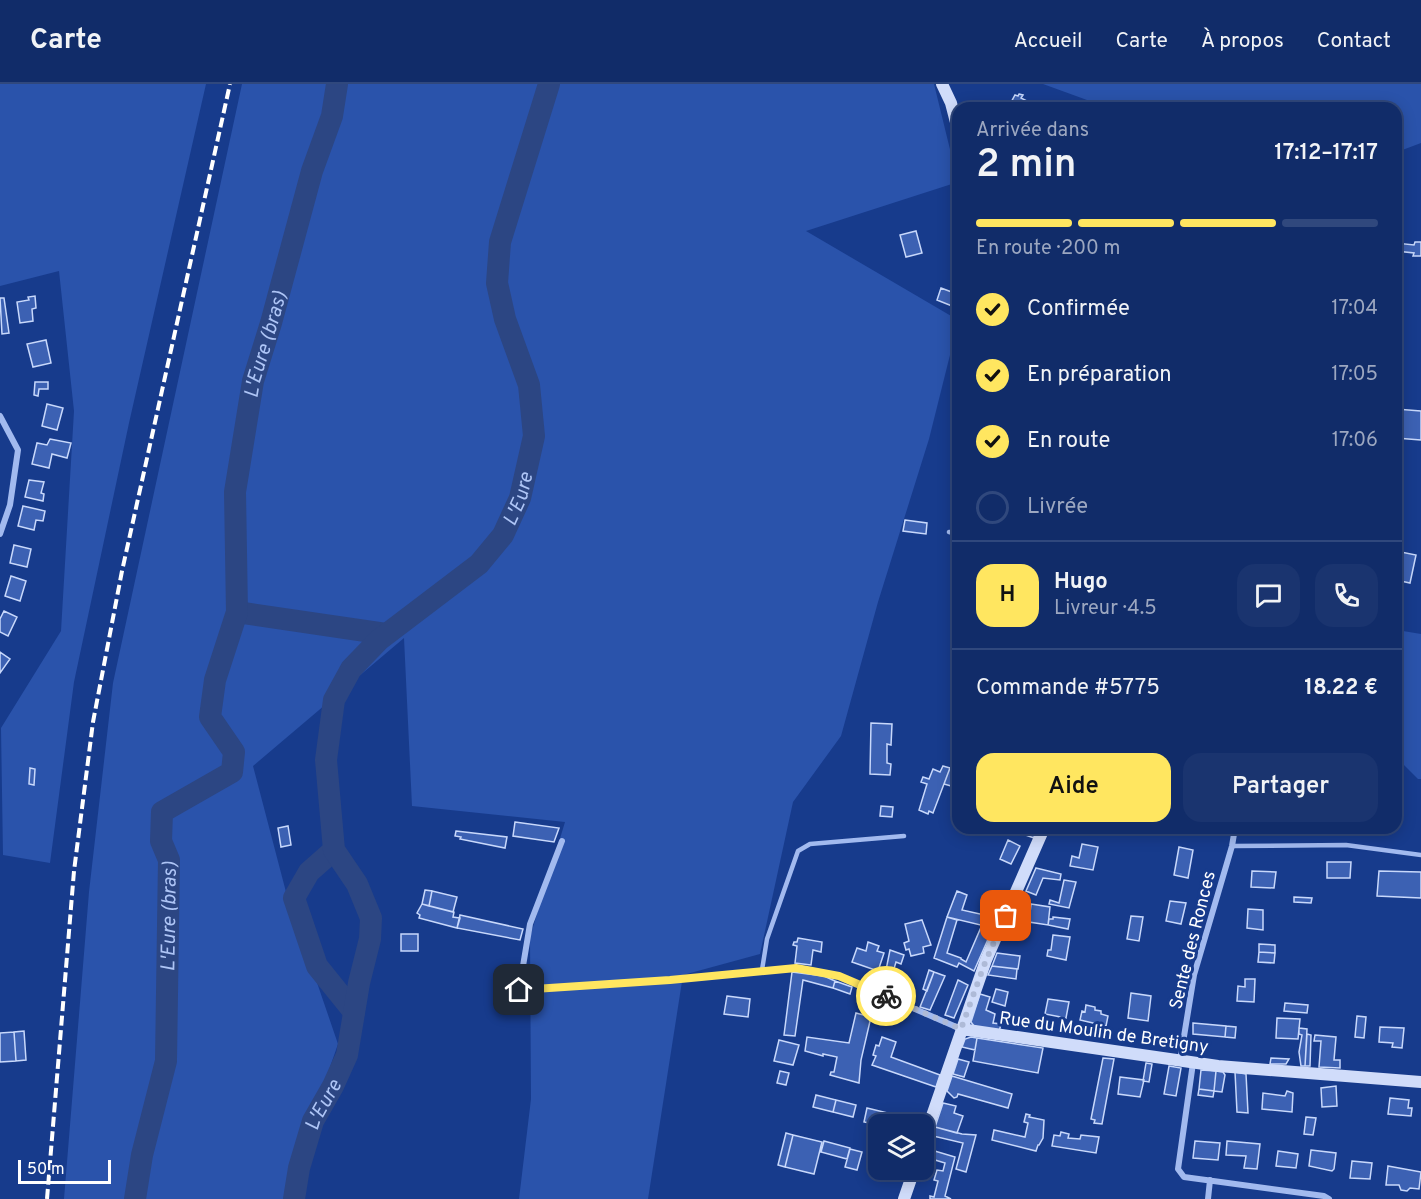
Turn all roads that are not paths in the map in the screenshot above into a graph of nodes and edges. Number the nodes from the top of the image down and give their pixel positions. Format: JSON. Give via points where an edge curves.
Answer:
{"nodes":[{"id":1,"x":942,"y":84,"type":"edge"},
{"id":2,"x":952,"y":107,"type":"edge"},
{"id":3,"x":0,"y":416,"type":"edge"},
{"id":4,"x":0,"y":534,"type":"edge"},
{"id":5,"x":1041,"y":834,"type":"edge"},
{"id":6,"x":1234,"y":834,"type":"edge"},
{"id":7,"x":904,"y":836,"type":"dead end"},
{"id":8,"x":562,"y":841,"type":"dead end"},
{"id":9,"x":1232,"y":846,"type":"junction"},
{"id":10,"x":1421,"y":855,"type":"edge"},
{"id":11,"x":762,"y":970,"type":"junction"},
{"id":12,"x":961,"y":1029,"type":"junction"},
{"id":13,"x":1186,"y":1062,"type":"junction"},
{"id":14,"x":1421,"y":1082,"type":"edge"},
{"id":15,"x":932,"y":1114,"type":"edge"},
{"id":16,"x":911,"y":1180,"type":"edge"},
{"id":17,"x":1210,"y":1180,"type":"junction"},
{"id":18,"x":904,"y":1199,"type":"edge"},
{"id":19,"x":1208,"y":1199,"type":"edge"},
{"id":20,"x":1329,"y":1199,"type":"edge"}],
"edges":[{"from":1,"to":2,"type":"street"},
{"from":3,"to":4,"type":"street","via":[[18,450],[10,505]]},
{"from":5,"to":12,"type":"street","via":[[986,960]]},
{"from":6,"to":9,"type":"street","name":"Sente des Ronces"},
{"from":7,"to":11,"type":"lane","via":[[810,844],[798,851],[767,939]]},
{"from":8,"to":11,"type":"street","name":"Rue du Moulin de Bretigny","via":[[530,924],[519,990]]},
{"from":9,"to":10,"type":"lane","via":[[1346,845]]},
{"from":9,"to":13,"type":"street","name":"Sente des Ronces","via":[[1194,975]]},
{"from":11,"to":12,"type":"street","name":"Rue du Moulin de Bretigny","via":[[796,968],[839,976]]},
{"from":12,"to":13,"type":"street","name":"Rue du Moulin de Bretigny"},
{"from":12,"to":15,"type":"street"},
{"from":13,"to":14,"type":"street","name":"Rue du Moulin de Bretigny"},
{"from":13,"to":17,"type":"street","name":"Sente des Ronces","via":[[1178,1169],[1184,1177]]},
{"from":16,"to":18,"type":"street"},
{"from":17,"to":19,"type":"street"},
{"from":17,"to":20,"type":"street","name":"Sente des Ronces"}]}
